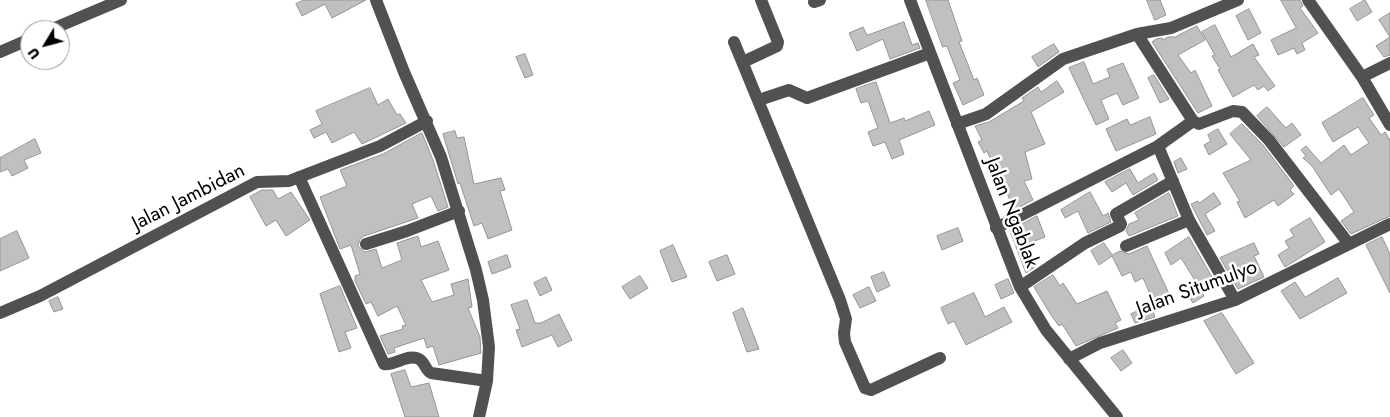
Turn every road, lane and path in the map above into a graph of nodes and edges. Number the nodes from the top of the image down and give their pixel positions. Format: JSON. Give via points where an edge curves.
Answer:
{"nodes":[{"id":1,"x":120,"y":0,"type":"edge"},
{"id":2,"x":376,"y":0,"type":"edge"},
{"id":3,"x":761,"y":0,"type":"edge"},
{"id":4,"x":910,"y":0,"type":"edge"},
{"id":5,"x":1238,"y":0,"type":"edge"},
{"id":6,"x":1308,"y":0,"type":"edge"},
{"id":7,"x":70,"y":21,"type":"edge"},
{"id":8,"x":1136,"y":34,"type":"junction"},
{"id":9,"x":734,"y":42,"type":"dead end"},
{"id":10,"x":20,"y":43,"type":"edge"},
{"id":11,"x":0,"y":52,"type":"edge"},
{"id":12,"x":930,"y":53,"type":"junction"},
{"id":13,"x":743,"y":62,"type":"junction"},
{"id":14,"x":1390,"y":62,"type":"edge"},
{"id":15,"x":1362,"y":78,"type":"junction"},
{"id":16,"x":759,"y":100,"type":"junction"},
{"id":17,"x":427,"y":121,"type":"junction"},
{"id":18,"x":1193,"y":122,"type":"junction"},
{"id":19,"x":957,"y":124,"type":"junction"},
{"id":20,"x":1390,"y":125,"type":"edge"},
{"id":21,"x":1158,"y":146,"type":"junction"},
{"id":22,"x":300,"y":177,"type":"junction"},
{"id":23,"x":1173,"y":181,"type":"junction"},
{"id":24,"x":458,"y":211,"type":"junction"},
{"id":25,"x":1189,"y":220,"type":"junction"},
{"id":26,"x":1390,"y":224,"type":"edge"},
{"id":27,"x":996,"y":228,"type":"junction"},
{"id":28,"x":366,"y":244,"type":"dead end"},
{"id":29,"x":1349,"y":244,"type":"junction"},
{"id":30,"x":1126,"y":246,"type":"dead end"},
{"id":31,"x":1020,"y":287,"type":"junction"},
{"id":32,"x":1235,"y":300,"type":"junction"},
{"id":33,"x":0,"y":313,"type":"edge"},
{"id":34,"x":940,"y":358,"type":"dead end"},
{"id":35,"x":1069,"y":359,"type":"junction"},
{"id":36,"x":487,"y":381,"type":"junction"},
{"id":37,"x":478,"y":417,"type":"edge"},
{"id":38,"x":1117,"y":417,"type":"edge"}],
"edges":[{"from":1,"to":7,"type":"street"},
{"from":2,"to":17,"type":"street"},
{"from":3,"to":13,"type":"street","via":[[777,46]]},
{"from":4,"to":12,"type":"street","name":"Jalan Ngablak"},
{"from":5,"to":8,"type":"street","via":[[1171,28]]},
{"from":6,"to":15,"type":"street"},
{"from":8,"to":18,"type":"street"},
{"from":8,"to":19,"type":"street","via":[[1063,59],[986,114]]},
{"from":9,"to":13,"type":"street"},
{"from":10,"to":11,"type":"street"},
{"from":12,"to":16,"type":"street","via":[[807,98],[789,90]]},
{"from":12,"to":19,"type":"street","name":"Jalan Ngablak"},
{"from":13,"to":16,"type":"street"},
{"from":14,"to":15,"type":"street"},
{"from":15,"to":20,"type":"street"},
{"from":16,"to":34,"type":"street","via":[[840,300],[846,319],[845,342],[865,388],[871,390]]},
{"from":17,"to":22,"type":"street","name":"Jalan Jambidan","via":[[380,146]]},
{"from":17,"to":24,"type":"street"},
{"from":18,"to":21,"type":"street"},
{"from":18,"to":29,"type":"street","via":[[1199,124],[1233,111],[1242,112],[1269,140]]},
{"from":19,"to":27,"type":"street","name":"Jalan Ngablak"},
{"from":21,"to":23,"type":"street"},
{"from":21,"to":27,"type":"street"},
{"from":22,"to":33,"type":"street","name":"Jalan Jambidan","via":[[289,181],[257,182],[40,296]]},
{"from":22,"to":36,"type":"street","via":[[384,364],[416,358],[422,360],[426,370],[432,373]]},
{"from":23,"to":25,"type":"street"},
{"from":23,"to":31,"type":"street","via":[[1116,214],[1120,226],[1085,243]]},
{"from":24,"to":28,"type":"street"},
{"from":24,"to":36,"type":"street","via":[[483,300],[489,347]]},
{"from":25,"to":30,"type":"street"},
{"from":25,"to":32,"type":"street"},
{"from":26,"to":29,"type":"street","name":"Jalan Situmulyo"},
{"from":27,"to":31,"type":"street","name":"Jalan Ngablak"},
{"from":29,"to":32,"type":"street","name":"Jalan Situmulyo"},
{"from":31,"to":35,"type":"street","name":"Jalan Ngablak"},
{"from":32,"to":35,"type":"street","name":"Jalan Situmulyo","via":[[1104,342]]},
{"from":35,"to":38,"type":"street","name":"Jalan Ngablak"},
{"from":36,"to":37,"type":"street"}]}
